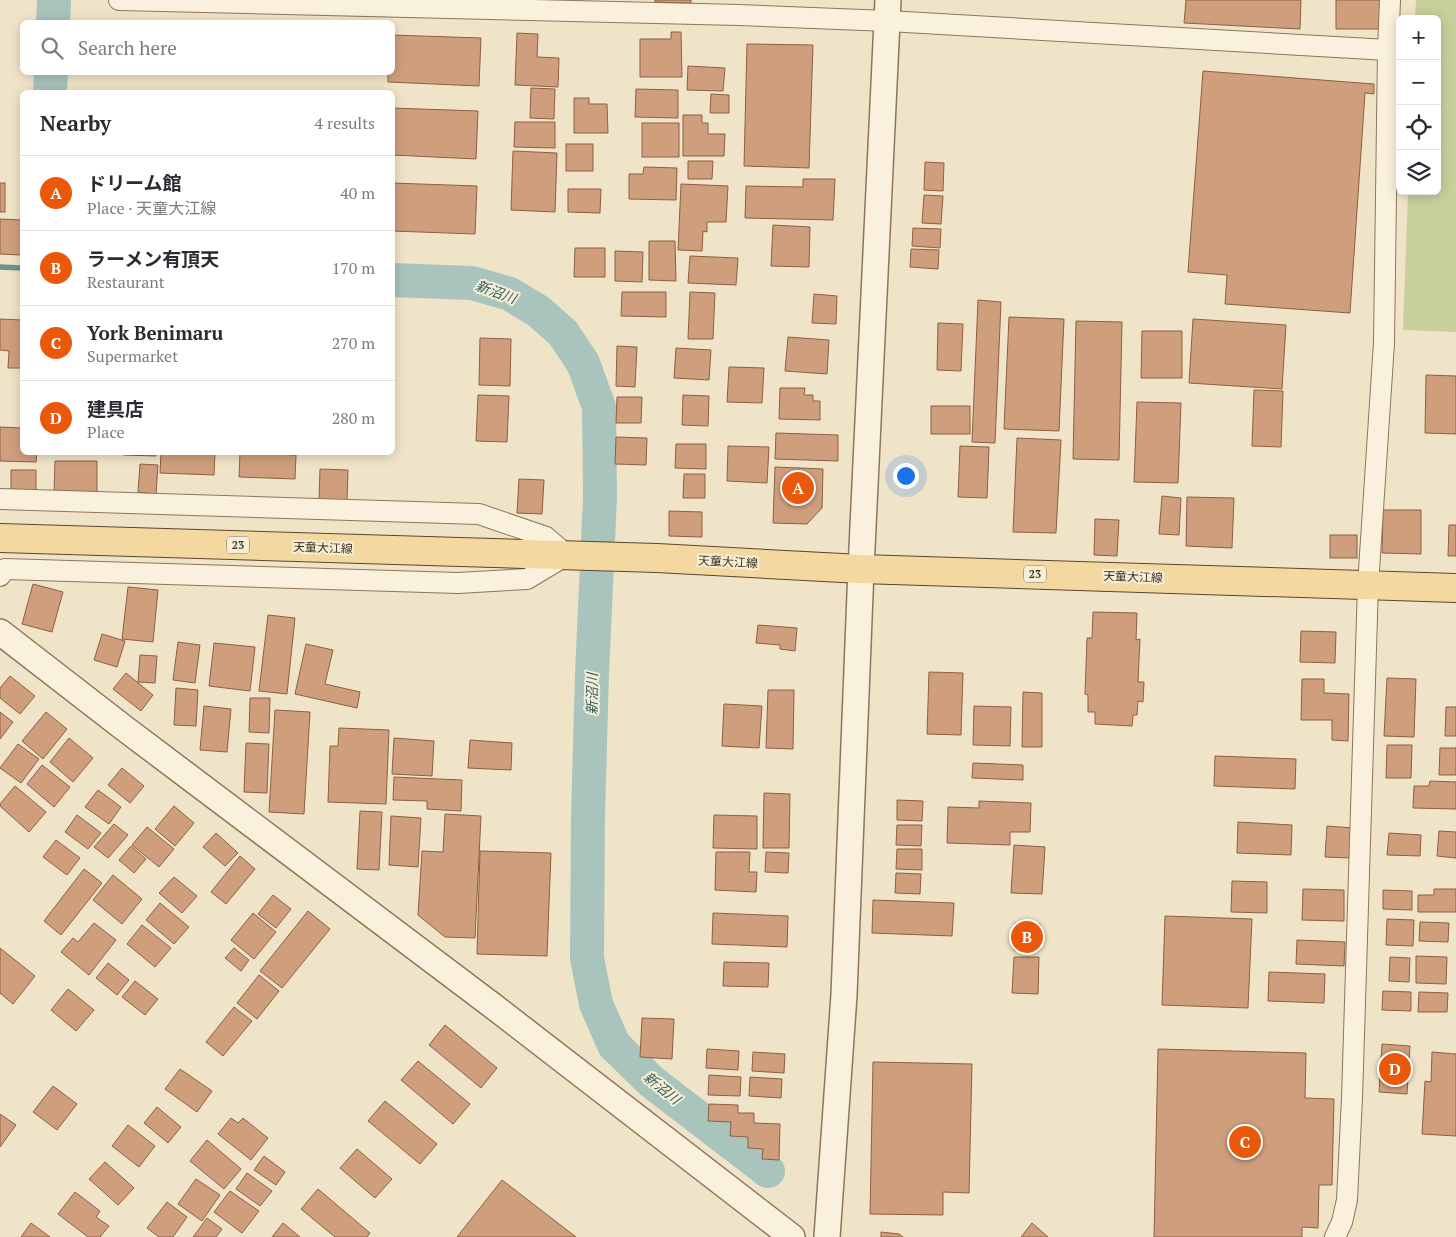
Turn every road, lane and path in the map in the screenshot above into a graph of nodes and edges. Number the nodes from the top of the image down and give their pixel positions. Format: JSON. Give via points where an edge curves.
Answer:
{"nodes":[{"id":1,"x":119,"y":0,"type":"edge"},
{"id":2,"x":1390,"y":0,"type":"edge"},
{"id":3,"x":888,"y":10,"type":"edge"},
{"id":4,"x":1388,"y":50,"type":"junction"},
{"id":5,"x":0,"y":499,"type":"edge"},
{"id":6,"x":0,"y":538,"type":"edge"},
{"id":7,"x":575,"y":556,"type":"junction"},
{"id":8,"x":861,"y":569,"type":"junction"},
{"id":9,"x":0,"y":576,"type":"edge"},
{"id":10,"x":1368,"y":585,"type":"junction"},
{"id":11,"x":1456,"y":588,"type":"edge"},
{"id":12,"x":0,"y":632,"type":"edge"},
{"id":13,"x":792,"y":1237,"type":"edge"},
{"id":14,"x":828,"y":1237,"type":"edge"},
{"id":15,"x":1335,"y":1237,"type":"edge"}],
"edges":[{"from":1,"to":3,"type":"street","via":[[430,7]]},
{"from":2,"to":4,"type":"street"},
{"from":3,"to":4,"type":"street"},
{"from":3,"to":8,"type":"street"},
{"from":4,"to":10,"type":"street","via":[[1384,343]]},
{"from":5,"to":7,"type":"street","via":[[479,514],[546,537]]},
{"from":6,"to":7,"type":"main road","name":"天童大江線","number":"23"},
{"from":7,"to":8,"type":"main road","name":"天童大江線","number":"23"},
{"from":7,"to":9,"type":"street","via":[[527,579],[458,583],[5,569]]},
{"from":8,"to":10,"type":"main road","name":"天童大江線","number":"23"},
{"from":8,"to":14,"type":"street","via":[[844,995]]},
{"from":10,"to":11,"type":"main road","name":"天童大江線","number":"23"},
{"from":10,"to":15,"type":"street","via":[[1347,1200]]},
{"from":12,"to":13,"type":"street"}]}
